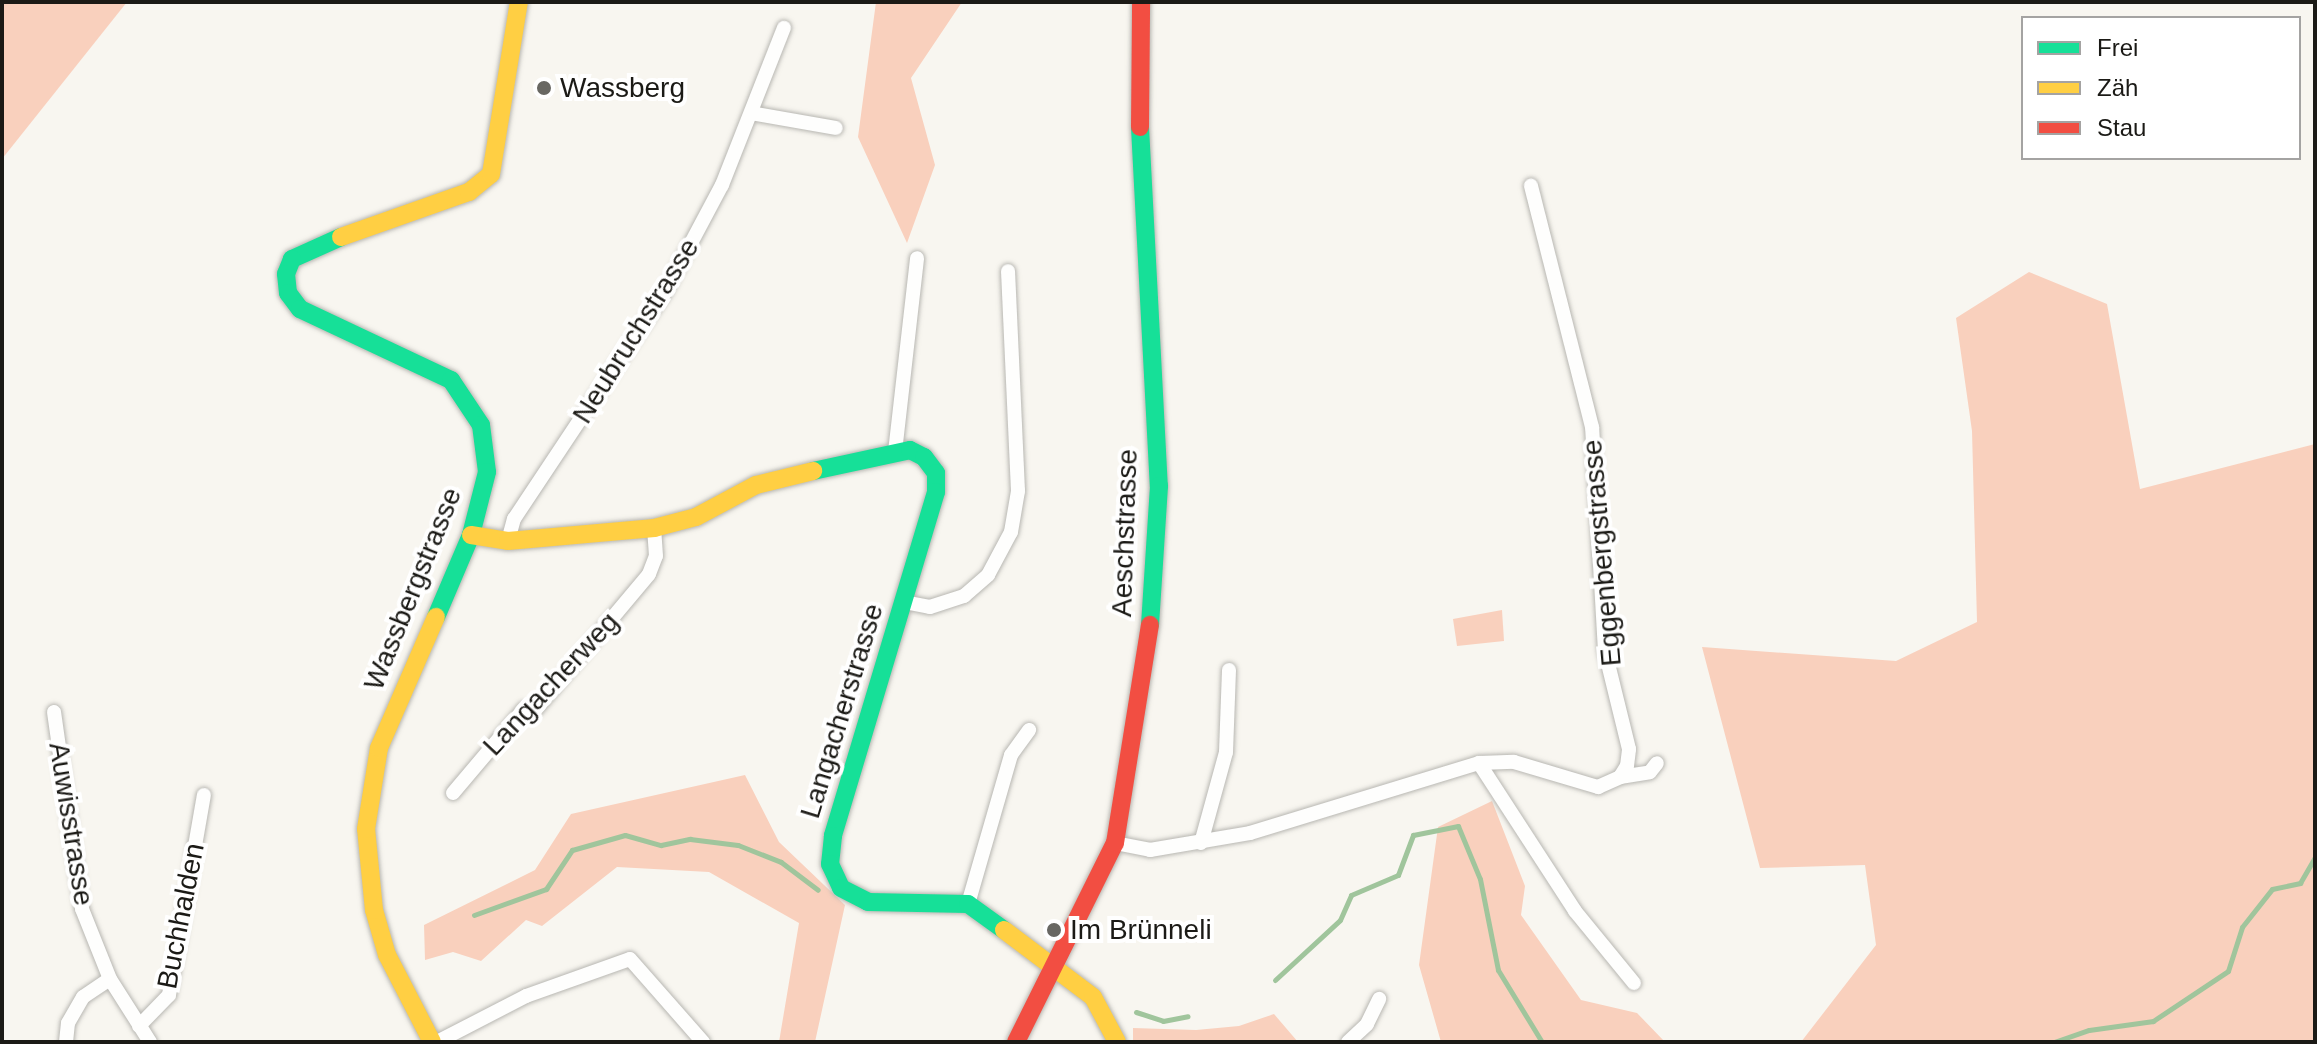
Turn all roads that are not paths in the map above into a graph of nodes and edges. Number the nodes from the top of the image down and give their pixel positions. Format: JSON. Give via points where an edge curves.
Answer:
{"nodes":[{"id":1,"x":519,"y":2,"type":"edge"},
{"id":2,"x":1141,"y":2,"type":"edge"},
{"id":3,"x":784,"y":28,"type":"dead end"},
{"id":4,"x":751,"y":113,"type":"junction"},
{"id":5,"x":836,"y":128,"type":"dead end"},
{"id":6,"x":1531,"y":186,"type":"dead end"},
{"id":7,"x":917,"y":258,"type":"dead end"},
{"id":8,"x":1008,"y":271,"type":"dead end"},
{"id":9,"x":895,"y":452,"type":"junction"},
{"id":10,"x":654,"y":528,"type":"junction"},
{"id":11,"x":471,"y":535,"type":"junction"},
{"id":12,"x":508,"y":541,"type":"junction"},
{"id":13,"x":904,"y":602,"type":"junction"},
{"id":14,"x":1229,"y":670,"type":"dead end"},
{"id":15,"x":54,"y":712,"type":"dead end"},
{"id":16,"x":1029,"y":730,"type":"dead end"},
{"id":17,"x":1479,"y":763,"type":"junction"},
{"id":18,"x":1657,"y":763,"type":"dead end"},
{"id":19,"x":1620,"y":777,"type":"junction"},
{"id":20,"x":453,"y":793,"type":"dead end"},
{"id":21,"x":204,"y":795,"type":"dead end"},
{"id":22,"x":1115,"y":843,"type":"junction"},
{"id":23,"x":1201,"y":843,"type":"junction"},
{"id":24,"x":968,"y":904,"type":"junction"},
{"id":25,"x":1053,"y":965,"type":"junction"},
{"id":26,"x":110,"y":979,"type":"junction"},
{"id":27,"x":1634,"y":983,"type":"dead end"},
{"id":28,"x":1379,"y":999,"type":"dead end"},
{"id":29,"x":139,"y":1026,"type":"junction"},
{"id":30,"x":66,"y":1042,"type":"edge"},
{"id":31,"x":150,"y":1042,"type":"edge"},
{"id":32,"x":434,"y":1042,"type":"edge"},
{"id":33,"x":703,"y":1042,"type":"edge"},
{"id":34,"x":1016,"y":1042,"type":"edge"},
{"id":35,"x":1117,"y":1042,"type":"edge"},
{"id":36,"x":1348,"y":1042,"type":"edge"}],
"edges":[{"from":1,"to":11,"type":"street","name":"Wassbergstrasse","via":[[491,174],[469,192],[307,249],[292,259],[286,274],[288,293],[300,309],[436,369],[468,400],[481,425],[487,472]]},
{"from":2,"to":22,"type":"street","name":"Aeschstrasse","via":[[1140,170],[1148,205],[1159,501],[1153,609]]},
{"from":3,"to":4,"type":"street","name":"Neubruchstrasse"},
{"from":4,"to":5,"type":"street"},
{"from":4,"to":12,"type":"street","name":"Neubruchstrasse","via":[[722,185],[665,292],[514,519]]},
{"from":6,"to":19,"type":"street","name":"Eggenbergstrasse","via":[[1592,427],[1605,651],[1629,749]]},
{"from":7,"to":9,"type":"street"},
{"from":8,"to":13,"type":"street","via":[[1018,491],[1011,532],[988,575],[964,596],[930,607]]},
{"from":9,"to":10,"type":"street","via":[[756,485],[696,517]]},
{"from":9,"to":13,"type":"street","name":"Langacherstrasse","via":[[910,450],[924,457],[936,473],[936,492]]},
{"from":10,"to":12,"type":"street"},
{"from":10,"to":20,"type":"street","name":"Langacherweg","via":[[656,556],[649,574],[535,710],[524,709]]},
{"from":11,"to":12,"type":"street"},
{"from":11,"to":32,"type":"street","name":"Wassbergstrasse","via":[[379,748],[366,829],[372,896],[387,955]]},
{"from":13,"to":24,"type":"street","name":"Langacherstrasse","via":[[833,836],[830,864],[841,888],[868,902]]},
{"from":14,"to":23,"type":"street","via":[[1226,752]]},
{"from":15,"to":26,"type":"street","name":"Auwisstrasse","via":[[76,880]]},
{"from":16,"to":24,"type":"street","via":[[1011,755]]},
{"from":17,"to":19,"type":"street","via":[[1514,762],[1598,787]]},
{"from":17,"to":23,"type":"street"},
{"from":17,"to":27,"type":"street","via":[[1575,911]]},
{"from":18,"to":19,"type":"street","via":[[1650,772]]},
{"from":21,"to":29,"type":"street","name":"Buchhalden","via":[[169,995]]},
{"from":22,"to":23,"type":"street","via":[[1150,850]]},
{"from":22,"to":25,"type":"street","name":"Aeschstrasse"},
{"from":24,"to":25,"type":"street"},
{"from":25,"to":34,"type":"street","name":"Aeschstrasse"},
{"from":25,"to":35,"type":"street","via":[[1093,997]]},
{"from":26,"to":29,"type":"street","name":"Auwisstrasse"},
{"from":26,"to":30,"type":"street","via":[[83,997],[68,1023]]},
{"from":28,"to":36,"type":"street","via":[[1367,1024]]},
{"from":29,"to":31,"type":"street","name":"Auwisstrasse"},
{"from":32,"to":33,"type":"street","via":[[526,996],[630,959]]}]}
